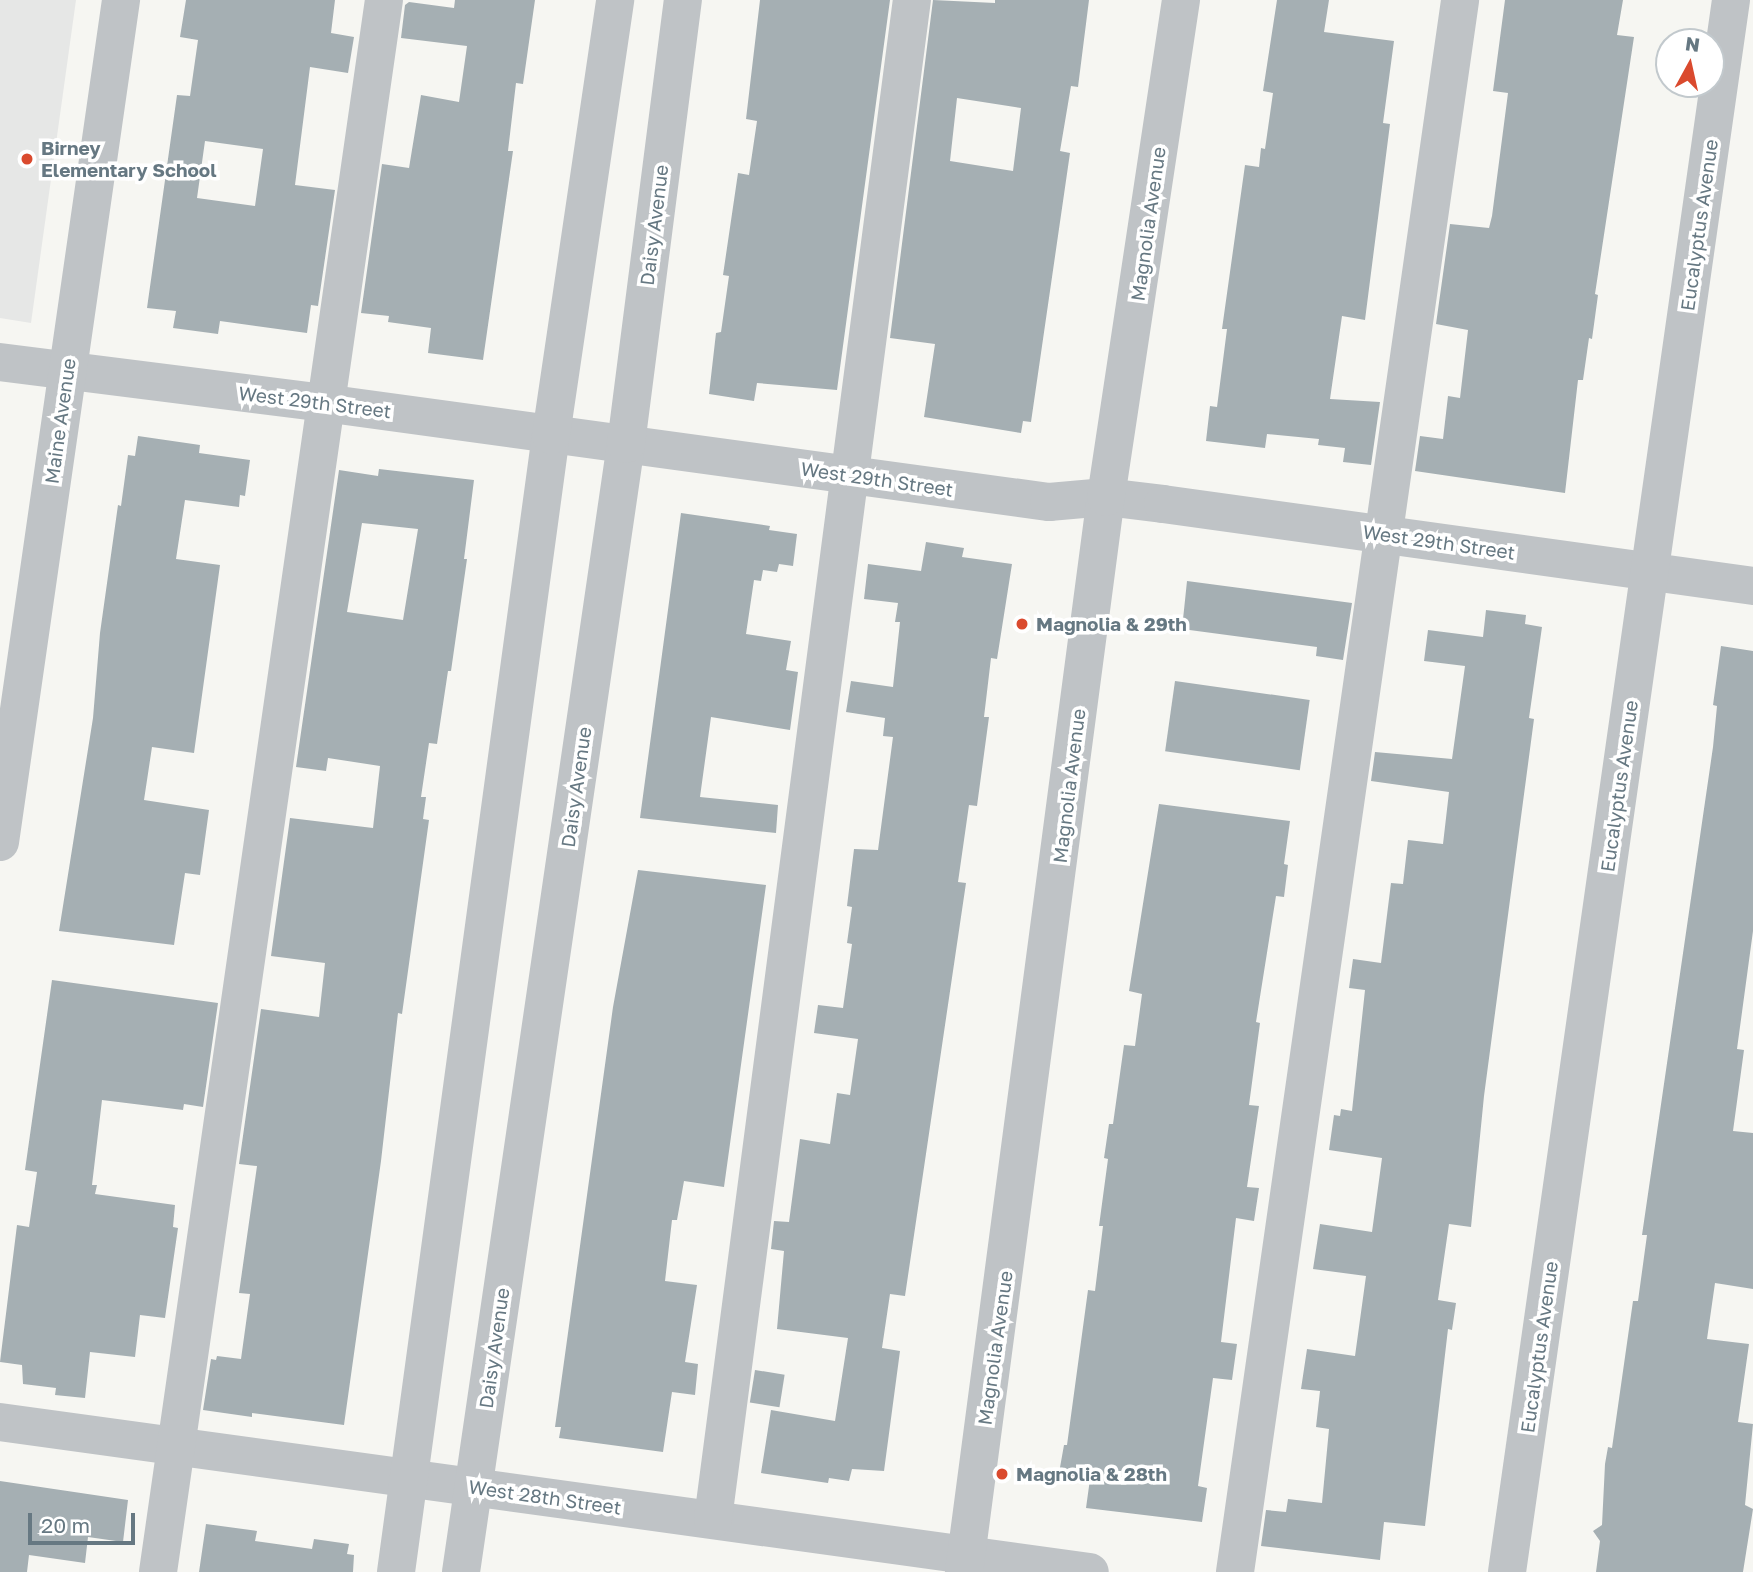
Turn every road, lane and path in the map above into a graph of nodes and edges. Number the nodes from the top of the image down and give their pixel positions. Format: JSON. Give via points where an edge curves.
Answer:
{"nodes":[{"id":1,"x":121,"y":0,"type":"edge"},
{"id":2,"x":384,"y":0,"type":"edge"},
{"id":3,"x":615,"y":0,"type":"edge"},
{"id":4,"x":683,"y":0,"type":"edge"},
{"id":5,"x":912,"y":0,"type":"edge"},
{"id":6,"x":1181,"y":0,"type":"edge"},
{"id":7,"x":1460,"y":0,"type":"edge"},
{"id":8,"x":1731,"y":0,"type":"edge"},
{"id":9,"x":0,"y":362,"type":"edge"},
{"id":10,"x":68,"y":371,"type":"junction"},
{"id":11,"x":324,"y":403,"type":"junction"},
{"id":12,"x":551,"y":435,"type":"junction"},
{"id":13,"x":626,"y":444,"type":"junction"},
{"id":14,"x":852,"y":475,"type":"junction"},
{"id":15,"x":1106,"y":497,"type":"junction"},
{"id":16,"x":1382,"y":534,"type":"junction"},
{"id":17,"x":1650,"y":570,"type":"junction"},
{"id":18,"x":1753,"y":586,"type":"edge"},
{"id":19,"x":0,"y":842,"type":"edge"},
{"id":20,"x":0,"y":1422,"type":"edge"},
{"id":21,"x":176,"y":1444,"type":"junction"},
{"id":22,"x":409,"y":1476,"type":"junction"},
{"id":23,"x":474,"y":1488,"type":"junction"},
{"id":24,"x":713,"y":1520,"type":"junction"},
{"id":25,"x":965,"y":1563,"type":"edge"},
{"id":26,"x":158,"y":1572,"type":"edge"},
{"id":27,"x":396,"y":1572,"type":"edge"},
{"id":28,"x":461,"y":1572,"type":"edge"},
{"id":29,"x":1090,"y":1572,"type":"edge"},
{"id":30,"x":1235,"y":1572,"type":"edge"},
{"id":31,"x":1507,"y":1572,"type":"edge"}],
"edges":[{"from":1,"to":10,"type":"street","name":"Maine Avenue"},
{"from":2,"to":11,"type":"street"},
{"from":3,"to":12,"type":"street"},
{"from":4,"to":13,"type":"street","name":"Daisy Avenue"},
{"from":5,"to":14,"type":"street"},
{"from":6,"to":15,"type":"street","name":"Magnolia Avenue"},
{"from":7,"to":16,"type":"street"},
{"from":8,"to":17,"type":"street","name":"Eucalyptus Avenue"},
{"from":9,"to":10,"type":"street","name":"West 29th Street"},
{"from":10,"to":11,"type":"street","name":"West 29th Street"},
{"from":10,"to":19,"type":"street","name":"Maine Avenue"},
{"from":11,"to":12,"type":"street","name":"West 29th Street"},
{"from":11,"to":21,"type":"street"},
{"from":12,"to":13,"type":"street","name":"West 29th Street"},
{"from":12,"to":22,"type":"street"},
{"from":13,"to":14,"type":"street","name":"West 29th Street"},
{"from":13,"to":23,"type":"street","name":"Daisy Avenue"},
{"from":14,"to":15,"type":"street","name":"West 29th Street","via":[[1049,502]]},
{"from":14,"to":24,"type":"street"},
{"from":15,"to":16,"type":"street","name":"West 29th Street"},
{"from":15,"to":25,"type":"street","name":"Magnolia Avenue"},
{"from":16,"to":17,"type":"street","name":"West 29th Street"},
{"from":16,"to":30,"type":"street"},
{"from":17,"to":18,"type":"street","name":"West 29th Street"},
{"from":17,"to":31,"type":"street","name":"Eucalyptus Avenue"},
{"from":20,"to":21,"type":"street","name":"West 28th Street"},
{"from":21,"to":22,"type":"street","name":"West 28th Street"},
{"from":21,"to":26,"type":"street"},
{"from":22,"to":23,"type":"street","name":"West 28th Street"},
{"from":22,"to":27,"type":"street"},
{"from":23,"to":24,"type":"street","name":"West 28th Street"},
{"from":23,"to":28,"type":"street","name":"Daisy Avenue"},
{"from":24,"to":25,"type":"street","name":"West 28th Street"},
{"from":25,"to":29,"type":"street","name":"West 28th Street"}]}
